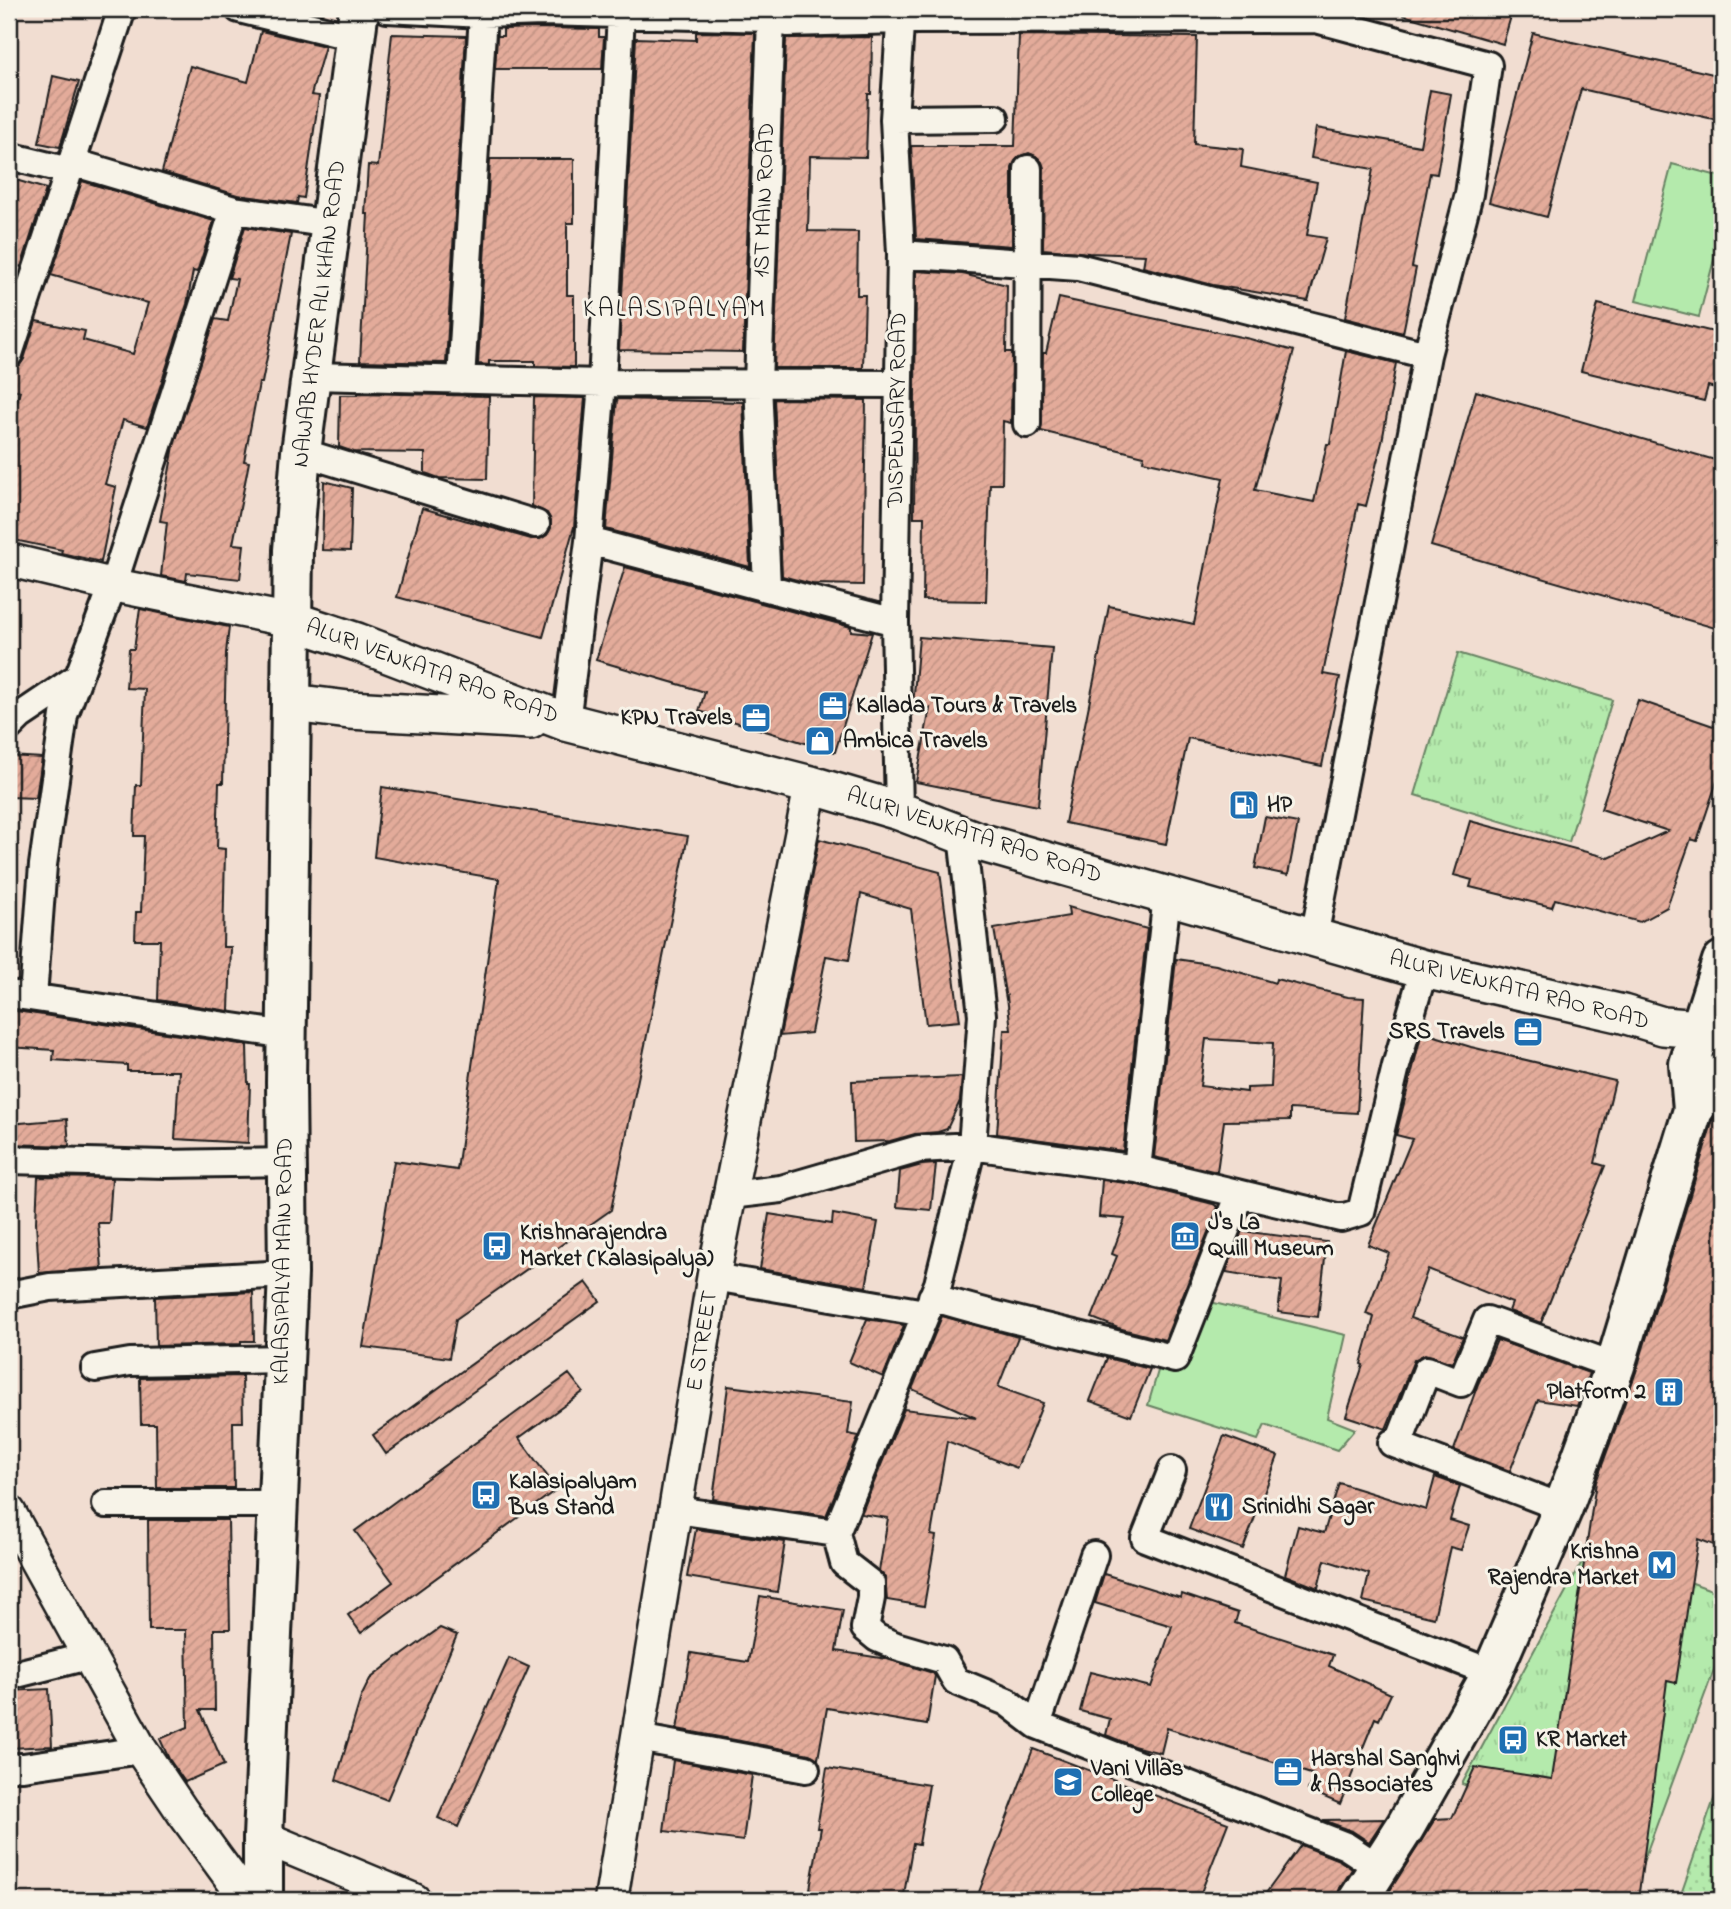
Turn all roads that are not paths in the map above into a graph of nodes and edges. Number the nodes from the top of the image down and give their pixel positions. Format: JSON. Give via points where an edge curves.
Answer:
{"nodes":[{"id":1,"x":122,"y":9,"type":"edge"},
{"id":2,"x":239,"y":9,"type":"edge"},
{"id":3,"x":387,"y":9,"type":"edge"},
{"id":4,"x":542,"y":10,"type":"edge"},
{"id":5,"x":680,"y":12,"type":"edge"},
{"id":6,"x":483,"y":14,"type":"junction"},
{"id":7,"x":621,"y":14,"type":"junction"},
{"id":8,"x":901,"y":14,"type":"edge"},
{"id":9,"x":783,"y":17,"type":"edge"},
{"id":10,"x":358,"y":23,"type":"edge"},
{"id":11,"x":995,"y":118,"type":"dead end"},
{"id":12,"x":894,"y":119,"type":"junction"},
{"id":13,"x":9,"y":156,"type":"edge"},
{"id":14,"x":70,"y":166,"type":"junction"},
{"id":15,"x":1028,"y":169,"type":"dead end"},
{"id":16,"x":234,"y":210,"type":"junction"},
{"id":17,"x":331,"y":224,"type":"junction"},
{"id":18,"x":901,"y":254,"type":"junction"},
{"id":19,"x":1027,"y":264,"type":"junction"},
{"id":20,"x":9,"y":354,"type":"edge"},
{"id":21,"x":1427,"y":355,"type":"junction"},
{"id":22,"x":311,"y":376,"type":"junction"},
{"id":23,"x":461,"y":380,"type":"junction"},
{"id":24,"x":602,"y":383,"type":"junction"},
{"id":25,"x":758,"y":383,"type":"junction"},
{"id":26,"x":898,"y":384,"type":"junction"},
{"id":27,"x":1027,"y":424,"type":"dead end"},
{"id":28,"x":301,"y":452,"type":"junction"},
{"id":29,"x":536,"y":524,"type":"dead end"},
{"id":30,"x":589,"y":541,"type":"junction"},
{"id":31,"x":9,"y":560,"type":"edge"},
{"id":32,"x":113,"y":585,"type":"junction"},
{"id":33,"x":767,"y":587,"type":"junction"},
{"id":34,"x":293,"y":621,"type":"junction"},
{"id":35,"x":895,"y":622,"type":"junction"},
{"id":36,"x":78,"y":677,"type":"junction"},
{"id":37,"x":292,"y":703,"type":"junction"},
{"id":38,"x":566,"y":722,"type":"junction"},
{"id":39,"x":9,"y":727,"type":"edge"},
{"id":40,"x":811,"y":785,"type":"junction"},
{"id":41,"x":899,"y":811,"type":"junction"},
{"id":42,"x":962,"y":835,"type":"junction"},
{"id":43,"x":1167,"y":895,"type":"junction"},
{"id":44,"x":1314,"y":937,"type":"junction"},
{"id":45,"x":1722,"y":961,"type":"edge"},
{"id":46,"x":1424,"y":969,"type":"junction"},
{"id":47,"x":21,"y":995,"type":"edge"},
{"id":48,"x":286,"y":1035,"type":"junction"},
{"id":49,"x":1700,"y":1039,"type":"edge"},
{"id":50,"x":1722,"y":1073,"type":"edge"},
{"id":51,"x":1693,"y":1110,"type":"junction"},
{"id":52,"x":972,"y":1146,"type":"junction"},
{"id":53,"x":9,"y":1160,"type":"edge"},
{"id":54,"x":286,"y":1162,"type":"junction"},
{"id":55,"x":1137,"y":1169,"type":"junction"},
{"id":56,"x":1240,"y":1194,"type":"junction"},
{"id":57,"x":730,"y":1195,"type":"junction"},
{"id":58,"x":288,"y":1274,"type":"junction"},
{"id":59,"x":714,"y":1278,"type":"junction"},
{"id":60,"x":9,"y":1295,"type":"edge"},
{"id":61,"x":929,"y":1305,"type":"junction"},
{"id":62,"x":284,"y":1359,"type":"junction"},
{"id":63,"x":1615,"y":1366,"type":"junction"},
{"id":64,"x":95,"y":1368,"type":"dead end"},
{"id":65,"x":1172,"y":1470,"type":"dead end"},
{"id":66,"x":106,"y":1504,"type":"dead end"},
{"id":67,"x":278,"y":1504,"type":"junction"},
{"id":68,"x":1563,"y":1508,"type":"junction"},
{"id":69,"x":676,"y":1510,"type":"junction"},
{"id":70,"x":9,"y":1512,"type":"edge"},
{"id":71,"x":836,"y":1533,"type":"junction"},
{"id":72,"x":1094,"y":1555,"type":"dead end"},
{"id":73,"x":88,"y":1656,"type":"junction"},
{"id":74,"x":1492,"y":1673,"type":"junction"},
{"id":75,"x":9,"y":1676,"type":"edge"},
{"id":76,"x":1037,"y":1726,"type":"junction"},
{"id":77,"x":638,"y":1738,"type":"junction"},
{"id":78,"x":141,"y":1750,"type":"junction"},
{"id":79,"x":9,"y":1766,"type":"edge"},
{"id":80,"x":806,"y":1769,"type":"dead end"},
{"id":81,"x":263,"y":1836,"type":"junction"},
{"id":82,"x":1378,"y":1867,"type":"junction"},
{"id":83,"x":247,"y":1900,"type":"edge"},
{"id":84,"x":262,"y":1900,"type":"edge"},
{"id":85,"x":414,"y":1900,"type":"edge"},
{"id":86,"x":611,"y":1900,"type":"edge"},
{"id":87,"x":1358,"y":1900,"type":"edge"}],
"edges":[{"from":1,"to":14,"type":"street"},
{"from":2,"to":10,"type":"street"},
{"from":3,"to":6,"type":"street"},
{"from":4,"to":6,"type":"street"},
{"from":4,"to":7,"type":"street"},
{"from":5,"to":7,"type":"street"},
{"from":5,"to":9,"type":"street"},
{"from":6,"to":23,"type":"street"},
{"from":7,"to":24,"type":"street"},
{"from":8,"to":9,"type":"street"},
{"from":8,"to":12,"type":"street","name":"DISPENSARY ROAD"},
{"from":8,"to":21,"type":"street","via":[[1316,19],[1488,65],[1469,194]]},
{"from":9,"to":25,"type":"street","name":"1ST MAIN ROAD"},
{"from":10,"to":17,"type":"main road","name":"NAWAB HYDER ALI KHAN ROAD"},
{"from":11,"to":12,"type":"street"},
{"from":12,"to":18,"type":"street","name":"DISPENSARY ROAD"},
{"from":13,"to":14,"type":"street"},
{"from":14,"to":16,"type":"street"},
{"from":14,"to":20,"type":"street"},
{"from":15,"to":19,"type":"street"},
{"from":16,"to":17,"type":"street"},
{"from":16,"to":32,"type":"street"},
{"from":17,"to":22,"type":"main road","name":"NAWAB HYDER ALI KHAN ROAD"},
{"from":18,"to":19,"type":"street"},
{"from":18,"to":26,"type":"street","name":"DISPENSARY ROAD"},
{"from":19,"to":21,"type":"street","via":[[1078,267]]},
{"from":19,"to":27,"type":"street"},
{"from":21,"to":44,"type":"street"},
{"from":22,"to":23,"type":"street"},
{"from":22,"to":28,"type":"main road","name":"NAWAB HYDER ALI KHAN ROAD"},
{"from":23,"to":24,"type":"street"},
{"from":24,"to":25,"type":"street"},
{"from":24,"to":30,"type":"street"},
{"from":25,"to":26,"type":"street"},
{"from":25,"to":33,"type":"street","name":"1ST MAIN ROAD"},
{"from":26,"to":35,"type":"street","name":"DISPENSARY ROAD"},
{"from":28,"to":29,"type":"street"},
{"from":28,"to":34,"type":"main road","name":"NAWAB HYDER ALI KHAN ROAD","via":[[292,550]]},
{"from":30,"to":33,"type":"street"},
{"from":30,"to":38,"type":"street"},
{"from":31,"to":32,"type":"street"},
{"from":32,"to":34,"type":"street"},
{"from":32,"to":36,"type":"street"},
{"from":33,"to":35,"type":"street"},
{"from":34,"to":37,"type":"main road","name":"KALASIPALYA MAIN ROAD"},
{"from":34,"to":38,"type":"main road","name":"ALURI VENKATA RAO ROAD"},
{"from":35,"to":41,"type":"street","name":"DISPENSARY ROAD"},
{"from":36,"to":39,"type":"street"},
{"from":36,"to":47,"type":"street","via":[[64,715]]},
{"from":37,"to":38,"type":"main road"},
{"from":37,"to":48,"type":"main road","name":"KALASIPALYA MAIN ROAD"},
{"from":38,"to":40,"type":"main road","name":"ALURI VENKATA RAO ROAD"},
{"from":40,"to":41,"type":"main road","name":"ALURI VENKATA RAO ROAD"},
{"from":40,"to":57,"type":"street","name":"E STREET"},
{"from":41,"to":42,"type":"main road","name":"ALURI VENKATA RAO ROAD"},
{"from":42,"to":43,"type":"main road","name":"ALURI VENKATA RAO ROAD"},
{"from":42,"to":52,"type":"street","via":[[982,1015]]},
{"from":43,"to":44,"type":"main road","name":"ALURI VENKATA RAO ROAD"},
{"from":43,"to":55,"type":"street"},
{"from":44,"to":46,"type":"main road","name":"ALURI VENKATA RAO ROAD"},
{"from":45,"to":49,"type":"main road"},
{"from":46,"to":49,"type":"main road","name":"ALURI VENKATA RAO ROAD","via":[[1623,1014]]},
{"from":46,"to":56,"type":"street","via":[[1361,1212],[1341,1218]]},
{"from":47,"to":48,"type":"street"},
{"from":48,"to":54,"type":"main road","name":"KALASIPALYA MAIN ROAD"},
{"from":49,"to":51,"type":"main road","via":[[1689,1064]]},
{"from":50,"to":51,"type":"main road"},
{"from":51,"to":63,"type":"main road"},
{"from":52,"to":55,"type":"street"},
{"from":52,"to":57,"type":"street","via":[[919,1149],[781,1189]]},
{"from":52,"to":61,"type":"street"},
{"from":53,"to":54,"type":"street"},
{"from":54,"to":58,"type":"main road","name":"KALASIPALYA MAIN ROAD"},
{"from":55,"to":56,"type":"street"},
{"from":56,"to":61,"type":"street","via":[[1175,1359],[1114,1342]]},
{"from":57,"to":59,"type":"street","name":"E STREET"},
{"from":58,"to":60,"type":"street","via":[[50,1287]]},
{"from":58,"to":62,"type":"main road","name":"KALASIPALYA MAIN ROAD"},
{"from":59,"to":61,"type":"street"},
{"from":59,"to":69,"type":"street","name":"E STREET"},
{"from":61,"to":71,"type":"street"},
{"from":62,"to":64,"type":"street","via":[[130,1362]]},
{"from":62,"to":67,"type":"main road","name":"KALASIPALYA MAIN ROAD"},
{"from":63,"to":68,"type":"main road"},
{"from":63,"to":68,"type":"street","via":[[1487,1320],[1461,1383],[1427,1370],[1395,1444]]},
{"from":65,"to":74,"type":"street","via":[[1145,1538]]},
{"from":66,"to":67,"type":"street"},
{"from":67,"to":81,"type":"main road","name":"KALASIPALYA MAIN ROAD"},
{"from":68,"to":74,"type":"main road"},
{"from":69,"to":71,"type":"street"},
{"from":69,"to":77,"type":"street","name":"E STREET"},
{"from":70,"to":73,"type":"street"},
{"from":71,"to":76,"type":"street","via":[[844,1563],[870,1584],[872,1598],[865,1628],[877,1638],[944,1660],[956,1681],[1007,1702]]},
{"from":72,"to":76,"type":"street"},
{"from":73,"to":75,"type":"street"},
{"from":73,"to":78,"type":"street"},
{"from":74,"to":82,"type":"main road"},
{"from":76,"to":82,"type":"street","via":[[1346,1846]]},
{"from":77,"to":80,"type":"street"},
{"from":77,"to":86,"type":"street","name":"E STREET"},
{"from":78,"to":79,"type":"street","via":[[23,1768]]},
{"from":78,"to":83,"type":"street"},
{"from":81,"to":84,"type":"main road","name":"KALASIPALYA MAIN ROAD"},
{"from":81,"to":85,"type":"street"},
{"from":82,"to":87,"type":"main road"}]}
